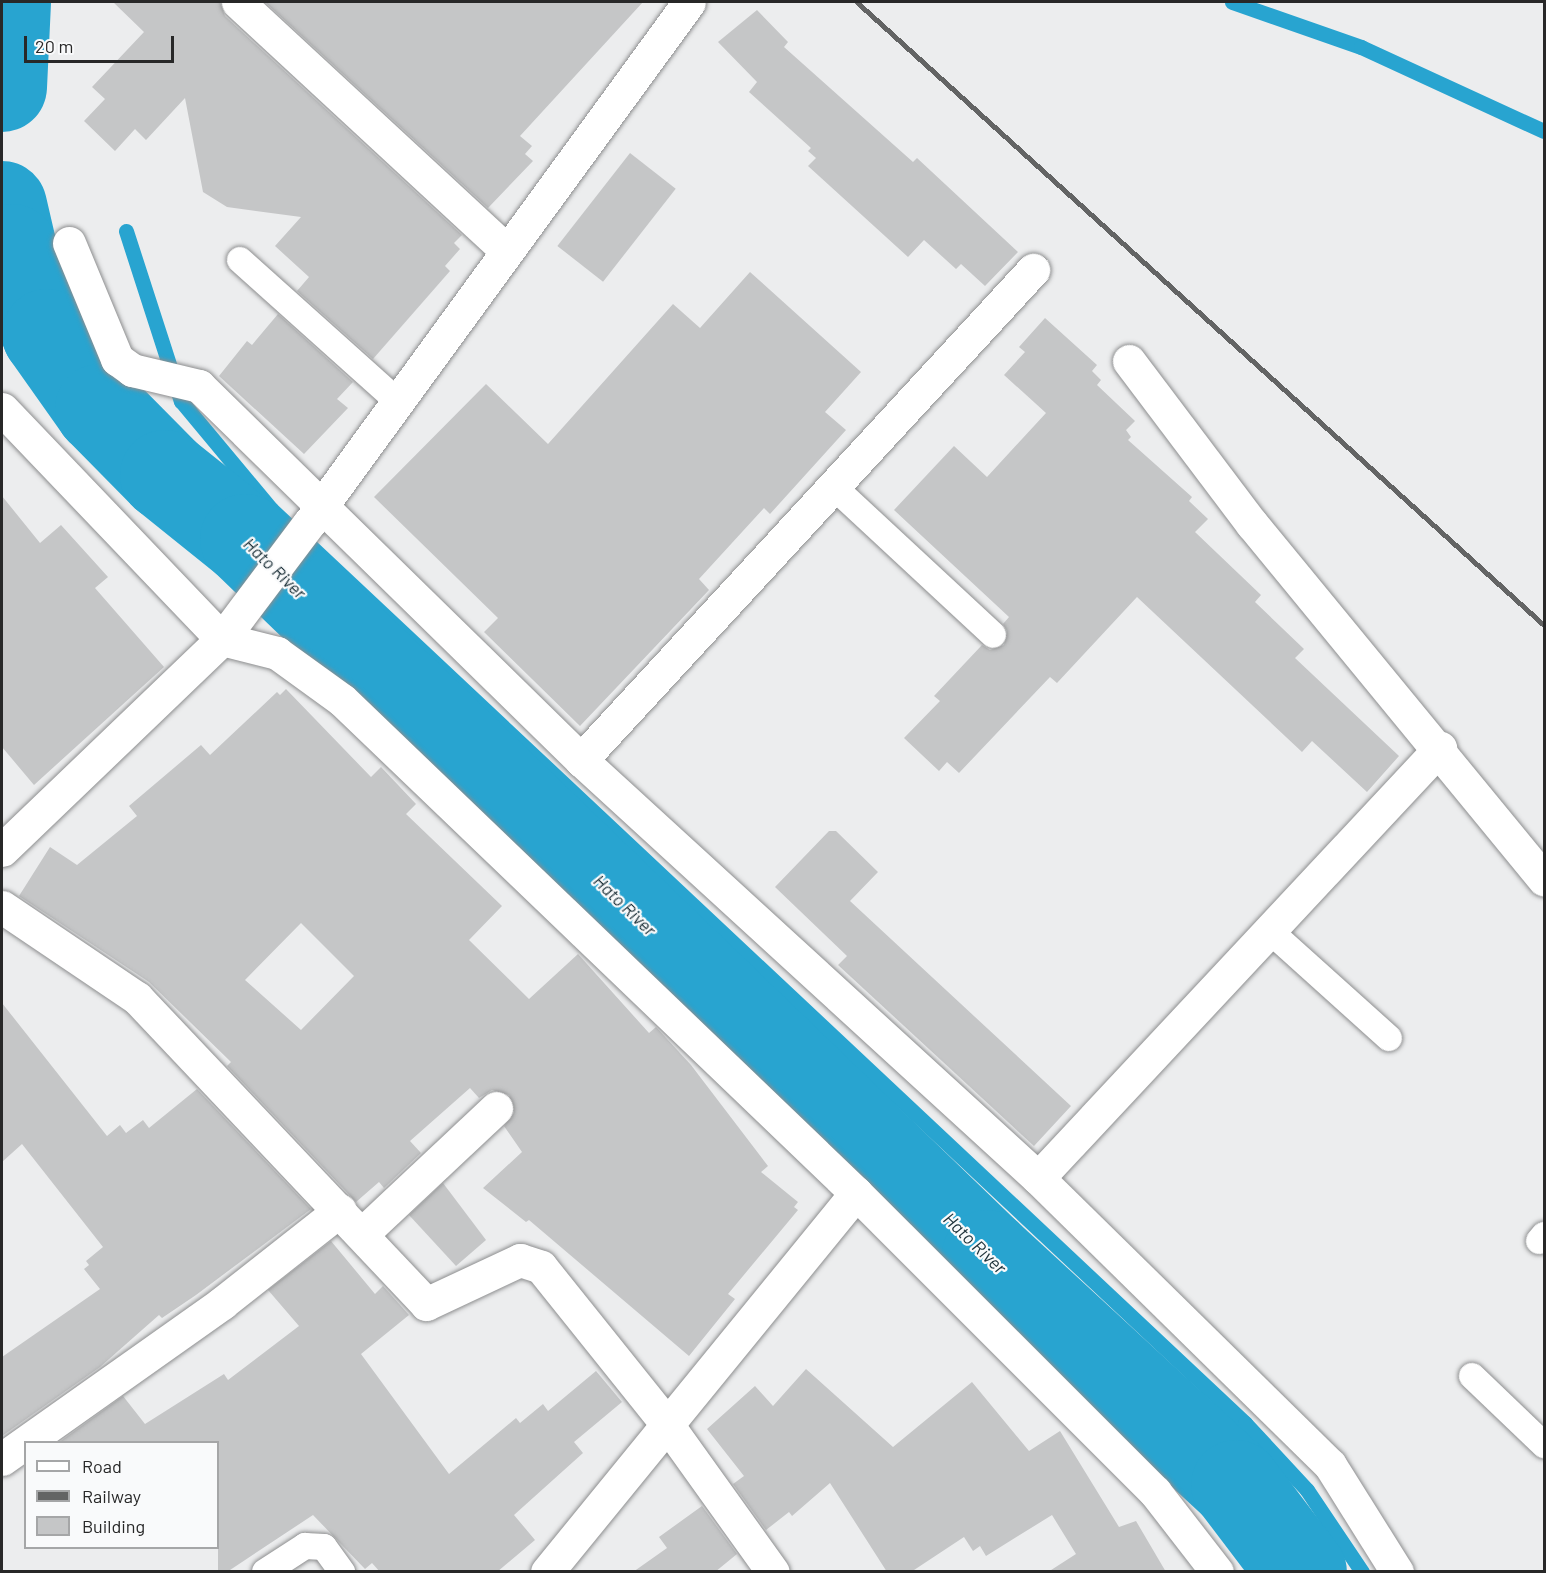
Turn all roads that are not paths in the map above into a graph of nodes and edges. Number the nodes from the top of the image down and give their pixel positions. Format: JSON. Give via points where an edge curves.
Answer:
{"nodes":[{"id":1,"x":238,"y":2,"type":"edge"},
{"id":2,"x":689,"y":2,"type":"edge"},
{"id":3,"x":69,"y":243,"type":"dead end"},
{"id":4,"x":506,"y":250,"type":"junction"},
{"id":5,"x":240,"y":260,"type":"dead end"},
{"id":6,"x":1033,"y":270,"type":"dead end"},
{"id":7,"x":1129,"y":361,"type":"dead end"},
{"id":8,"x":396,"y":400,"type":"junction"},
{"id":9,"x":2,"y":409,"type":"edge"},
{"id":10,"x":834,"y":487,"type":"junction"},
{"id":11,"x":317,"y":514,"type":"junction"},
{"id":12,"x":993,"y":635,"type":"dead end"},
{"id":13,"x":222,"y":639,"type":"junction"},
{"id":14,"x":1440,"y":748,"type":"junction"},
{"id":15,"x":581,"y":760,"type":"junction"},
{"id":16,"x":2,"y":850,"type":"edge"},
{"id":17,"x":1545,"y":879,"type":"edge"},
{"id":18,"x":2,"y":907,"type":"edge"},
{"id":19,"x":1270,"y":931,"type":"junction"},
{"id":20,"x":1389,"y":1038,"type":"dead end"},
{"id":21,"x":496,"y":1108,"type":"dead end"},
{"id":22,"x":1038,"y":1178,"type":"junction"},
{"id":23,"x":856,"y":1193,"type":"junction"},
{"id":24,"x":340,"y":1210,"type":"junction"},
{"id":25,"x":362,"y":1234,"type":"junction"},
{"id":26,"x":1472,"y":1376,"type":"dead end"},
{"id":27,"x":669,"y":1427,"type":"junction"},
{"id":28,"x":27,"y":1441,"type":"edge"},
{"id":29,"x":24,"y":1443,"type":"edge"},
{"id":30,"x":1545,"y":1445,"type":"edge"},
{"id":31,"x":2,"y":1459,"type":"edge"},
{"id":32,"x":265,"y":1572,"type":"edge"},
{"id":33,"x":342,"y":1572,"type":"edge"},
{"id":34,"x":548,"y":1572,"type":"edge"},
{"id":35,"x":773,"y":1572,"type":"edge"},
{"id":36,"x":1217,"y":1572,"type":"edge"},
{"id":37,"x":1397,"y":1572,"type":"edge"}],
"edges":[{"from":1,"to":4,"type":"street"},
{"from":2,"to":4,"type":"street"},
{"from":3,"to":11,"type":"street","via":[[117,359],[147,374],[199,386]]},
{"from":4,"to":8,"type":"street"},
{"from":5,"to":8,"type":"lane"},
{"from":6,"to":10,"type":"street"},
{"from":7,"to":14,"type":"street","via":[[1252,524]]},
{"from":8,"to":11,"type":"street"},
{"from":9,"to":13,"type":"street"},
{"from":10,"to":12,"type":"lane"},
{"from":10,"to":15,"type":"street"},
{"from":11,"to":13,"type":"street"},
{"from":11,"to":15,"type":"street"},
{"from":13,"to":16,"type":"street"},
{"from":13,"to":23,"type":"street","via":[[277,653],[342,700]]},
{"from":14,"to":17,"type":"street"},
{"from":14,"to":19,"type":"street"},
{"from":15,"to":22,"type":"street"},
{"from":18,"to":24,"type":"street","via":[[137,998]]},
{"from":19,"to":20,"type":"lane"},
{"from":19,"to":22,"type":"street"},
{"from":21,"to":25,"type":"street"},
{"from":22,"to":37,"type":"street","via":[[1330,1465]]},
{"from":23,"to":27,"type":"street"},
{"from":23,"to":36,"type":"street","via":[[1155,1492]]},
{"from":24,"to":25,"type":"street"},
{"from":24,"to":28,"type":"street","via":[[222,1303]]},
{"from":25,"to":27,"type":"street","via":[[426,1304],[520,1260],[541,1267]]},
{"from":26,"to":30,"type":"lane"},
{"from":27,"to":34,"type":"street"},
{"from":27,"to":35,"type":"street"},
{"from":29,"to":31,"type":"street"},
{"from":32,"to":33,"type":"lane","via":[[304,1546],[324,1547]]}]}
